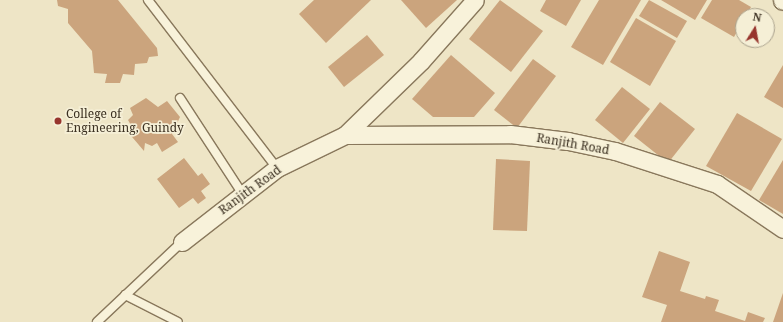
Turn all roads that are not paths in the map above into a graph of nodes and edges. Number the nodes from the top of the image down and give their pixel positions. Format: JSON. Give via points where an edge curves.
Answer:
{"nodes":[{"id":1,"x":148,"y":0,"type":"edge"},
{"id":2,"x":475,"y":0,"type":"edge"},
{"id":3,"x":180,"y":98,"type":"dead end"},
{"id":4,"x":345,"y":135,"type":"junction"},
{"id":5,"x":278,"y":168,"type":"junction"},
{"id":6,"x":242,"y":194,"type":"junction"},
{"id":7,"x":783,"y":229,"type":"edge"},
{"id":8,"x":182,"y":242,"type":"joint"},
{"id":9,"x":125,"y":295,"type":"junction"},
{"id":10,"x":97,"y":322,"type":"edge"},
{"id":11,"x":178,"y":322,"type":"edge"}],
"edges":[{"from":1,"to":5,"type":"lane"},
{"from":2,"to":4,"type":"street","name":"Ranjith Road","via":[[421,61]]},
{"from":3,"to":6,"type":"lane"},
{"from":4,"to":5,"type":"street","name":"Ranjith Road"},
{"from":4,"to":7,"type":"street","name":"Ranjith Road","via":[[502,134],[568,141],[616,152],[711,182]]},
{"from":5,"to":6,"type":"street","name":"Ranjith Road"},
{"from":6,"to":8,"type":"street","name":"Ranjith Road"},
{"from":8,"to":9,"type":"lane"},
{"from":9,"to":10,"type":"lane"},
{"from":9,"to":11,"type":"lane"}]}
